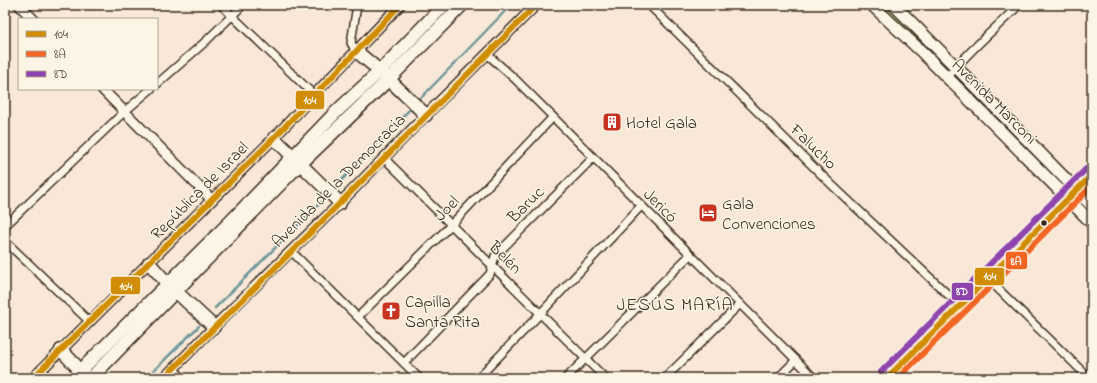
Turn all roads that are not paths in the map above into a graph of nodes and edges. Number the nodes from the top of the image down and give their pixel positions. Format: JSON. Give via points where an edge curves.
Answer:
{"nodes":[{"id":1,"x":221,"y":5,"type":"edge"},
{"id":2,"x":243,"y":5,"type":"edge"},
{"id":3,"x":357,"y":5,"type":"edge"},
{"id":4,"x":400,"y":5,"type":"edge"},
{"id":5,"x":444,"y":5,"type":"edge"},
{"id":6,"x":462,"y":5,"type":"edge"},
{"id":7,"x":536,"y":5,"type":"edge"},
{"id":8,"x":649,"y":5,"type":"edge"},
{"id":9,"x":872,"y":5,"type":"edge"},
{"id":10,"x":894,"y":5,"type":"edge"},
{"id":11,"x":1019,"y":5,"type":"edge"},
{"id":12,"x":22,"y":6,"type":"edge"},
{"id":13,"x":232,"y":16,"type":"junction"},
{"id":14,"x":32,"y":18,"type":"edge"},
{"id":15,"x":356,"y":51,"type":"junction"},
{"id":16,"x":487,"y":54,"type":"junction"},
{"id":17,"x":956,"y":67,"type":"junction"},
{"id":18,"x":384,"y":75,"type":"junction"},
{"id":19,"x":947,"y":78,"type":"junction"},
{"id":20,"x":158,"y":83,"type":"edge"},
{"id":21,"x":103,"y":90,"type":"edge"},
{"id":22,"x":150,"y":90,"type":"edge"},
{"id":23,"x":314,"y":95,"type":"junction"},
{"id":24,"x":124,"y":112,"type":"junction"},
{"id":25,"x":426,"y":115,"type":"junction"},
{"id":26,"x":553,"y":118,"type":"junction"},
{"id":27,"x":274,"y":138,"type":"junction"},
{"id":28,"x":384,"y":158,"type":"junction"},
{"id":29,"x":593,"y":158,"type":"junction"},
{"id":30,"x":297,"y":161,"type":"junction"},
{"id":31,"x":1092,"y":175,"type":"edge"},
{"id":32,"x":1077,"y":190,"type":"junction"},
{"id":33,"x":1068,"y":199,"type":"junction"},
{"id":34,"x":212,"y":200,"type":"junction"},
{"id":35,"x":340,"y":203,"type":"junction"},
{"id":36,"x":640,"y":206,"type":"junction"},
{"id":37,"x":1092,"y":206,"type":"edge"},
{"id":38,"x":1092,"y":222,"type":"edge"},
{"id":39,"x":451,"y":225,"type":"junction"},
{"id":40,"x":5,"y":226,"type":"edge"},
{"id":41,"x":5,"y":241,"type":"edge"},
{"id":42,"x":292,"y":252,"type":"junction"},
{"id":43,"x":690,"y":255,"type":"junction"},
{"id":44,"x":148,"y":263,"type":"junction"},
{"id":45,"x":492,"y":265,"type":"junction"},
{"id":46,"x":988,"y":279,"type":"junction"},
{"id":47,"x":172,"y":287,"type":"junction"},
{"id":48,"x":740,"y":304,"type":"junction"},
{"id":49,"x":960,"y":306,"type":"junction"},
{"id":50,"x":541,"y":313,"type":"junction"},
{"id":51,"x":358,"y":317,"type":"junction"},
{"id":52,"x":89,"y":321,"type":"junction"},
{"id":53,"x":214,"y":327,"type":"junction"},
{"id":54,"x":61,"y":350,"type":"junction"},
{"id":55,"x":586,"y":359,"type":"junction"},
{"id":56,"x":796,"y":360,"type":"junction"},
{"id":57,"x":404,"y":363,"type":"junction"},
{"id":58,"x":173,"y":369,"type":"junction"},
{"id":59,"x":83,"y":376,"type":"edge"},
{"id":60,"x":33,"y":378,"type":"edge"},
{"id":61,"x":164,"y":378,"type":"edge"},
{"id":62,"x":183,"y":378,"type":"edge"},
{"id":63,"x":418,"y":378,"type":"edge"},
{"id":64,"x":478,"y":378,"type":"edge"},
{"id":65,"x":566,"y":378,"type":"edge"},
{"id":66,"x":605,"y":378,"type":"edge"},
{"id":67,"x":666,"y":378,"type":"edge"},
{"id":68,"x":778,"y":378,"type":"edge"},
{"id":69,"x":814,"y":378,"type":"edge"},
{"id":70,"x":888,"y":378,"type":"edge"},
{"id":71,"x":1089,"y":378,"type":"edge"}],
"edges":[{"from":1,"to":13,"type":"street"},
{"from":2,"to":13,"type":"street"},
{"from":3,"to":15,"type":"street","via":[[351,43]]},
{"from":4,"to":15,"type":"street","name":"República de Israel"},
{"from":5,"to":18,"type":"highway"},
{"from":6,"to":18,"type":"highway"},
{"from":7,"to":16,"type":"street","name":"Avenida de la Democracia"},
{"from":8,"to":49,"type":"street","name":"Falucho"},
{"from":9,"to":19,"type":"main road","name":"Avenida Marconi"},
{"from":10,"to":17,"type":"main road","name":"Avenida Marconi"},
{"from":11,"to":17,"type":"street"},
{"from":12,"to":14,"type":"street"},
{"from":13,"to":20,"type":"street"},
{"from":13,"to":23,"type":"street"},
{"from":15,"to":18,"type":"highway"},
{"from":15,"to":23,"type":"street","name":"República de Israel"},
{"from":16,"to":25,"type":"street","name":"Avenida de la Democracia"},
{"from":16,"to":26,"type":"street","name":"Jericó"},
{"from":17,"to":19,"type":"street"},
{"from":17,"to":32,"type":"main road","name":"Avenida Marconi"},
{"from":18,"to":25,"type":"highway"},
{"from":18,"to":30,"type":"highway","via":[[336,112]]},
{"from":19,"to":33,"type":"main road","name":"Avenida Marconi"},
{"from":21,"to":24,"type":"street"},
{"from":22,"to":24,"type":"street"},
{"from":23,"to":27,"type":"street","name":"República de Israel"},
{"from":24,"to":34,"type":"street"},
{"from":24,"to":40,"type":"street"},
{"from":25,"to":28,"type":"street","name":"Avenida de la Democracia"},
{"from":26,"to":29,"type":"street","name":"Jericó"},
{"from":26,"to":39,"type":"street","name":"Joel"},
{"from":27,"to":30,"type":"highway"},
{"from":27,"to":34,"type":"street","name":"República de Israel"},
{"from":28,"to":35,"type":"street","name":"Avenida de la Democracia"},
{"from":28,"to":39,"type":"street","name":"Belén"},
{"from":29,"to":36,"type":"street","name":"Jericó"},
{"from":29,"to":45,"type":"street","name":"Baruc","via":[[495,256]]},
{"from":30,"to":35,"type":"highway"},
{"from":30,"to":47,"type":"highway","via":[[241,211]]},
{"from":31,"to":32,"type":"street"},
{"from":32,"to":33,"type":"street"},
{"from":32,"to":37,"type":"main road","name":"Avenida Marconi"},
{"from":33,"to":38,"type":"main road","name":"Avenida Marconi"},
{"from":33,"to":46,"type":"street"},
{"from":34,"to":44,"type":"street","name":"República de Israel"},
{"from":35,"to":42,"type":"street","name":"Avenida de la Democracia"},
{"from":36,"to":43,"type":"street","name":"Jericó"},
{"from":36,"to":50,"type":"street"},
{"from":39,"to":45,"type":"street","name":"Belén"},
{"from":39,"to":51,"type":"street","name":"Joel"},
{"from":41,"to":52,"type":"street"},
{"from":42,"to":51,"type":"street"},
{"from":42,"to":53,"type":"street","name":"Avenida de la Democracia"},
{"from":43,"to":48,"type":"street","name":"Jericó"},
{"from":43,"to":55,"type":"street"},
{"from":44,"to":47,"type":"highway"},
{"from":44,"to":52,"type":"street","name":"República de Israel"},
{"from":45,"to":50,"type":"street","name":"Belén"},
{"from":45,"to":57,"type":"street","name":"Baruc","via":[[490,274]]},
{"from":46,"to":49,"type":"street"},
{"from":46,"to":71,"type":"street"},
{"from":47,"to":53,"type":"highway"},
{"from":47,"to":59,"type":"highway"},
{"from":48,"to":56,"type":"street","name":"Jericó"},
{"from":48,"to":67,"type":"street"},
{"from":49,"to":70,"type":"street"},
{"from":50,"to":55,"type":"street","name":"Belén"},
{"from":50,"to":64,"type":"street"},
{"from":51,"to":57,"type":"street"},
{"from":52,"to":54,"type":"street","name":"República de Israel"},
{"from":53,"to":58,"type":"street","name":"Avenida de la Democracia"},
{"from":54,"to":59,"type":"highway"},
{"from":54,"to":60,"type":"street","name":"República de Israel"},
{"from":55,"to":65,"type":"street"},
{"from":55,"to":66,"type":"street","name":"Belén"},
{"from":56,"to":68,"type":"street"},
{"from":56,"to":69,"type":"street","name":"Jericó"},
{"from":57,"to":63,"type":"street"},
{"from":58,"to":61,"type":"street","name":"Avenida de la Democracia"},
{"from":58,"to":62,"type":"street"}]}
